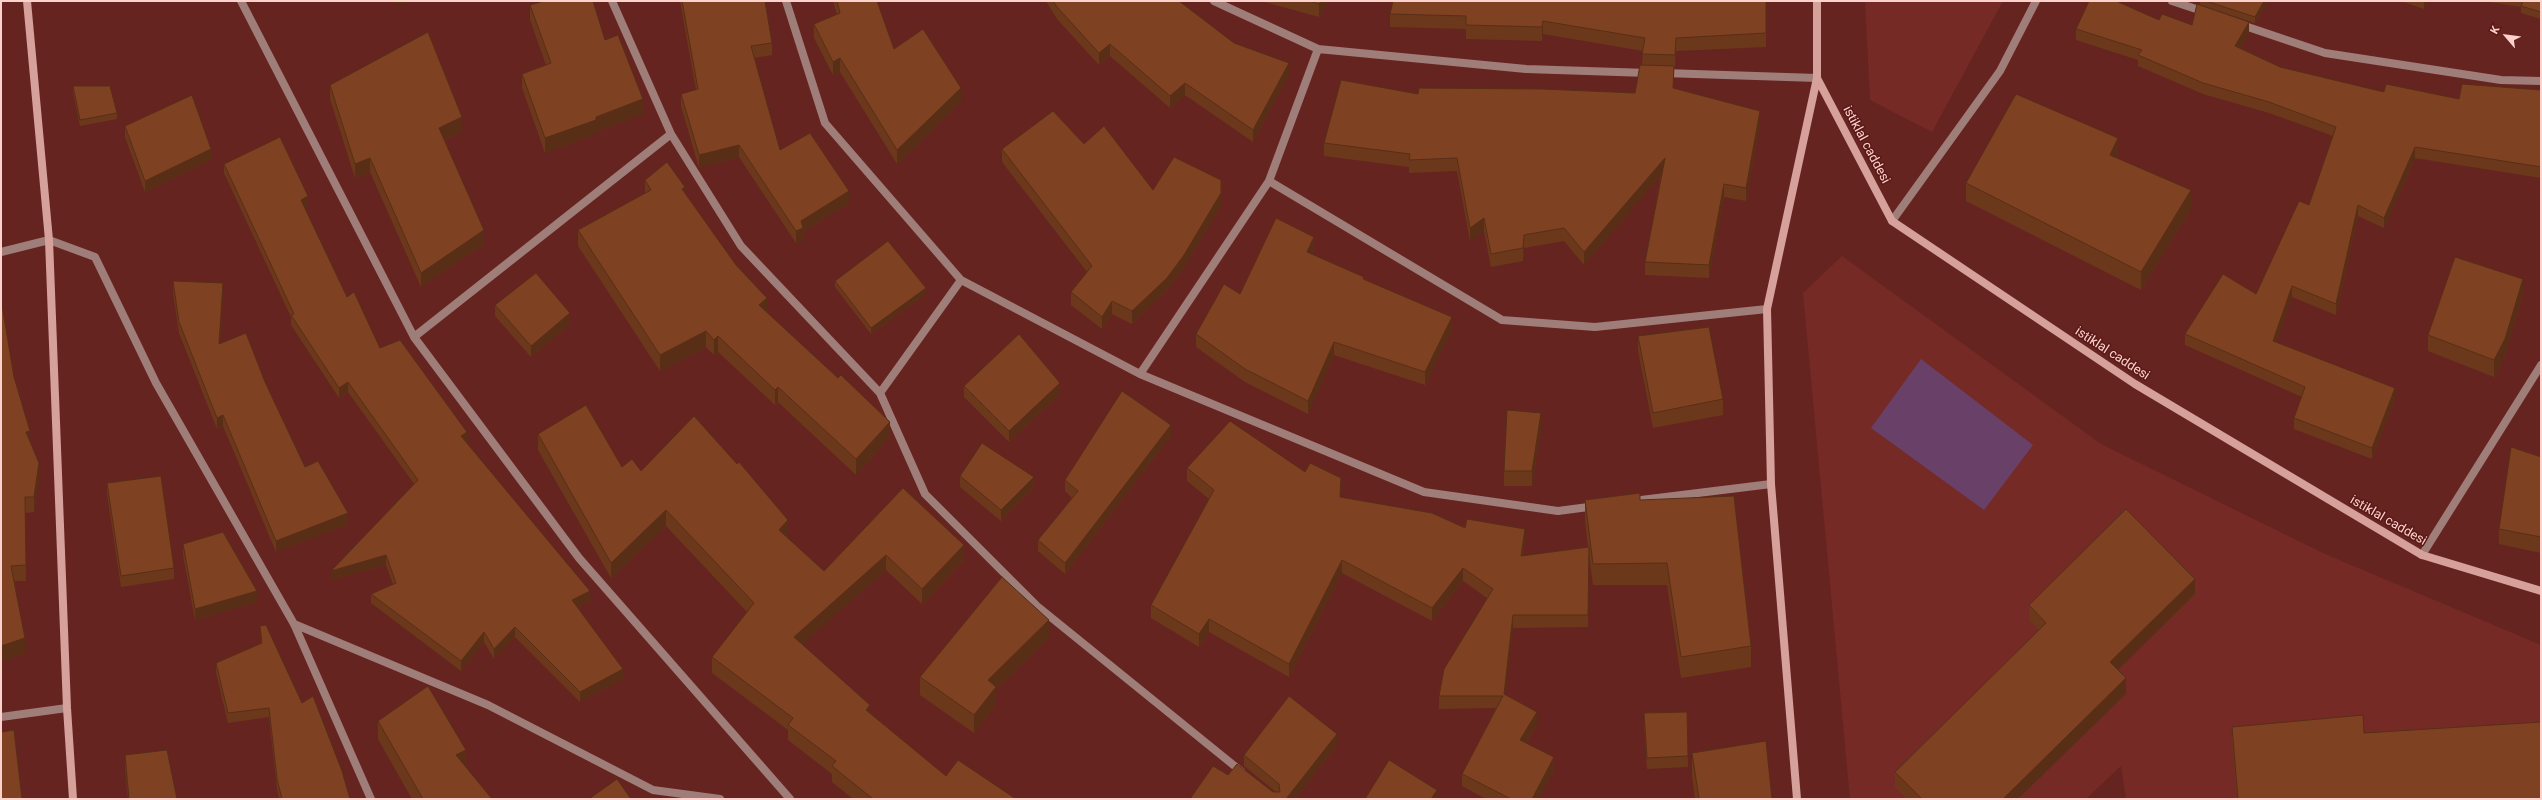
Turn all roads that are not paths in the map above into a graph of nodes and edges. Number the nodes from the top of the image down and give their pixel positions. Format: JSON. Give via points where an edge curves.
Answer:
{"nodes":[{"id":1,"x":27,"y":1,"type":"edge"},
{"id":2,"x":241,"y":1,"type":"edge"},
{"id":3,"x":612,"y":1,"type":"edge"},
{"id":4,"x":786,"y":1,"type":"edge"},
{"id":5,"x":1214,"y":1,"type":"edge"},
{"id":6,"x":1817,"y":1,"type":"edge"},
{"id":7,"x":2036,"y":1,"type":"edge"},
{"id":8,"x":2172,"y":1,"type":"edge"},
{"id":9,"x":2216,"y":16,"type":"edge"},
{"id":10,"x":2230,"y":21,"type":"edge"},
{"id":11,"x":1318,"y":50,"type":"junction"},
{"id":12,"x":1817,"y":78,"type":"junction"},
{"id":13,"x":2541,"y":80,"type":"edge"},
{"id":14,"x":671,"y":134,"type":"junction"},
{"id":15,"x":1269,"y":181,"type":"junction"},
{"id":16,"x":1892,"y":221,"type":"junction"},
{"id":17,"x":49,"y":240,"type":"junction"},
{"id":18,"x":1,"y":252,"type":"edge"},
{"id":19,"x":961,"y":280,"type":"junction"},
{"id":20,"x":1767,"y":310,"type":"junction"},
{"id":21,"x":414,"y":337,"type":"junction"},
{"id":22,"x":2541,"y":365,"type":"edge"},
{"id":23,"x":1140,"y":374,"type":"junction"},
{"id":24,"x":880,"y":393,"type":"junction"},
{"id":25,"x":1771,"y":484,"type":"junction"},
{"id":26,"x":1621,"y":503,"type":"edge"},
{"id":27,"x":1605,"y":505,"type":"edge"},
{"id":28,"x":2422,"y":555,"type":"junction"},
{"id":29,"x":2541,"y":592,"type":"edge"},
{"id":30,"x":294,"y":624,"type":"junction"},
{"id":31,"x":67,"y":708,"type":"junction"},
{"id":32,"x":1,"y":718,"type":"edge"},
{"id":33,"x":1251,"y":779,"type":"edge"},
{"id":34,"x":652,"y":790,"type":"junction"},
{"id":35,"x":73,"y":799,"type":"edge"},
{"id":36,"x":371,"y":799,"type":"edge"},
{"id":37,"x":659,"y":799,"type":"edge"},
{"id":38,"x":720,"y":799,"type":"edge"},
{"id":39,"x":790,"y":799,"type":"edge"},
{"id":40,"x":1797,"y":799,"type":"edge"}],
"edges":[{"from":1,"to":17,"type":"main road"},
{"from":2,"to":21,"type":"street"},
{"from":3,"to":14,"type":"street"},
{"from":4,"to":19,"type":"street","via":[[825,123]]},
{"from":5,"to":11,"type":"street"},
{"from":6,"to":12,"type":"main road","name":"istiklal caddesi"},
{"from":7,"to":16,"type":"street","via":[[2000,72]]},
{"from":8,"to":9,"type":"street"},
{"from":10,"to":13,"type":"street","via":[[2325,53],[2501,80]]},
{"from":11,"to":12,"type":"street","via":[[1526,69]]},
{"from":11,"to":15,"type":"street"},
{"from":12,"to":16,"type":"main road","name":"istiklal caddesi"},
{"from":12,"to":20,"type":"main road"},
{"from":14,"to":21,"type":"street"},
{"from":14,"to":24,"type":"street","via":[[741,246]]},
{"from":15,"to":20,"type":"street","via":[[1502,320],[1595,327]]},
{"from":15,"to":23,"type":"street"},
{"from":16,"to":28,"type":"main road","name":"istiklal caddesi","via":[[2135,384]]},
{"from":17,"to":18,"type":"street"},
{"from":17,"to":30,"type":"street","via":[[95,258],[156,383]]},
{"from":17,"to":31,"type":"main road"},
{"from":19,"to":23,"type":"street"},
{"from":19,"to":24,"type":"street"},
{"from":20,"to":25,"type":"main road"},
{"from":21,"to":39,"type":"street","via":[[579,558]]},
{"from":22,"to":28,"type":"street"},
{"from":23,"to":27,"type":"street","via":[[1424,492],[1558,511]]},
{"from":24,"to":33,"type":"street","via":[[925,494],[1037,606]]},
{"from":25,"to":26,"type":"street"},
{"from":25,"to":40,"type":"main road"},
{"from":28,"to":29,"type":"main road","name":"istiklal caddesi"},
{"from":30,"to":34,"type":"street","via":[[488,705]]},
{"from":30,"to":36,"type":"street"},
{"from":31,"to":32,"type":"street"},
{"from":31,"to":35,"type":"main road"},
{"from":34,"to":37,"type":"street"},
{"from":34,"to":38,"type":"street"}]}
